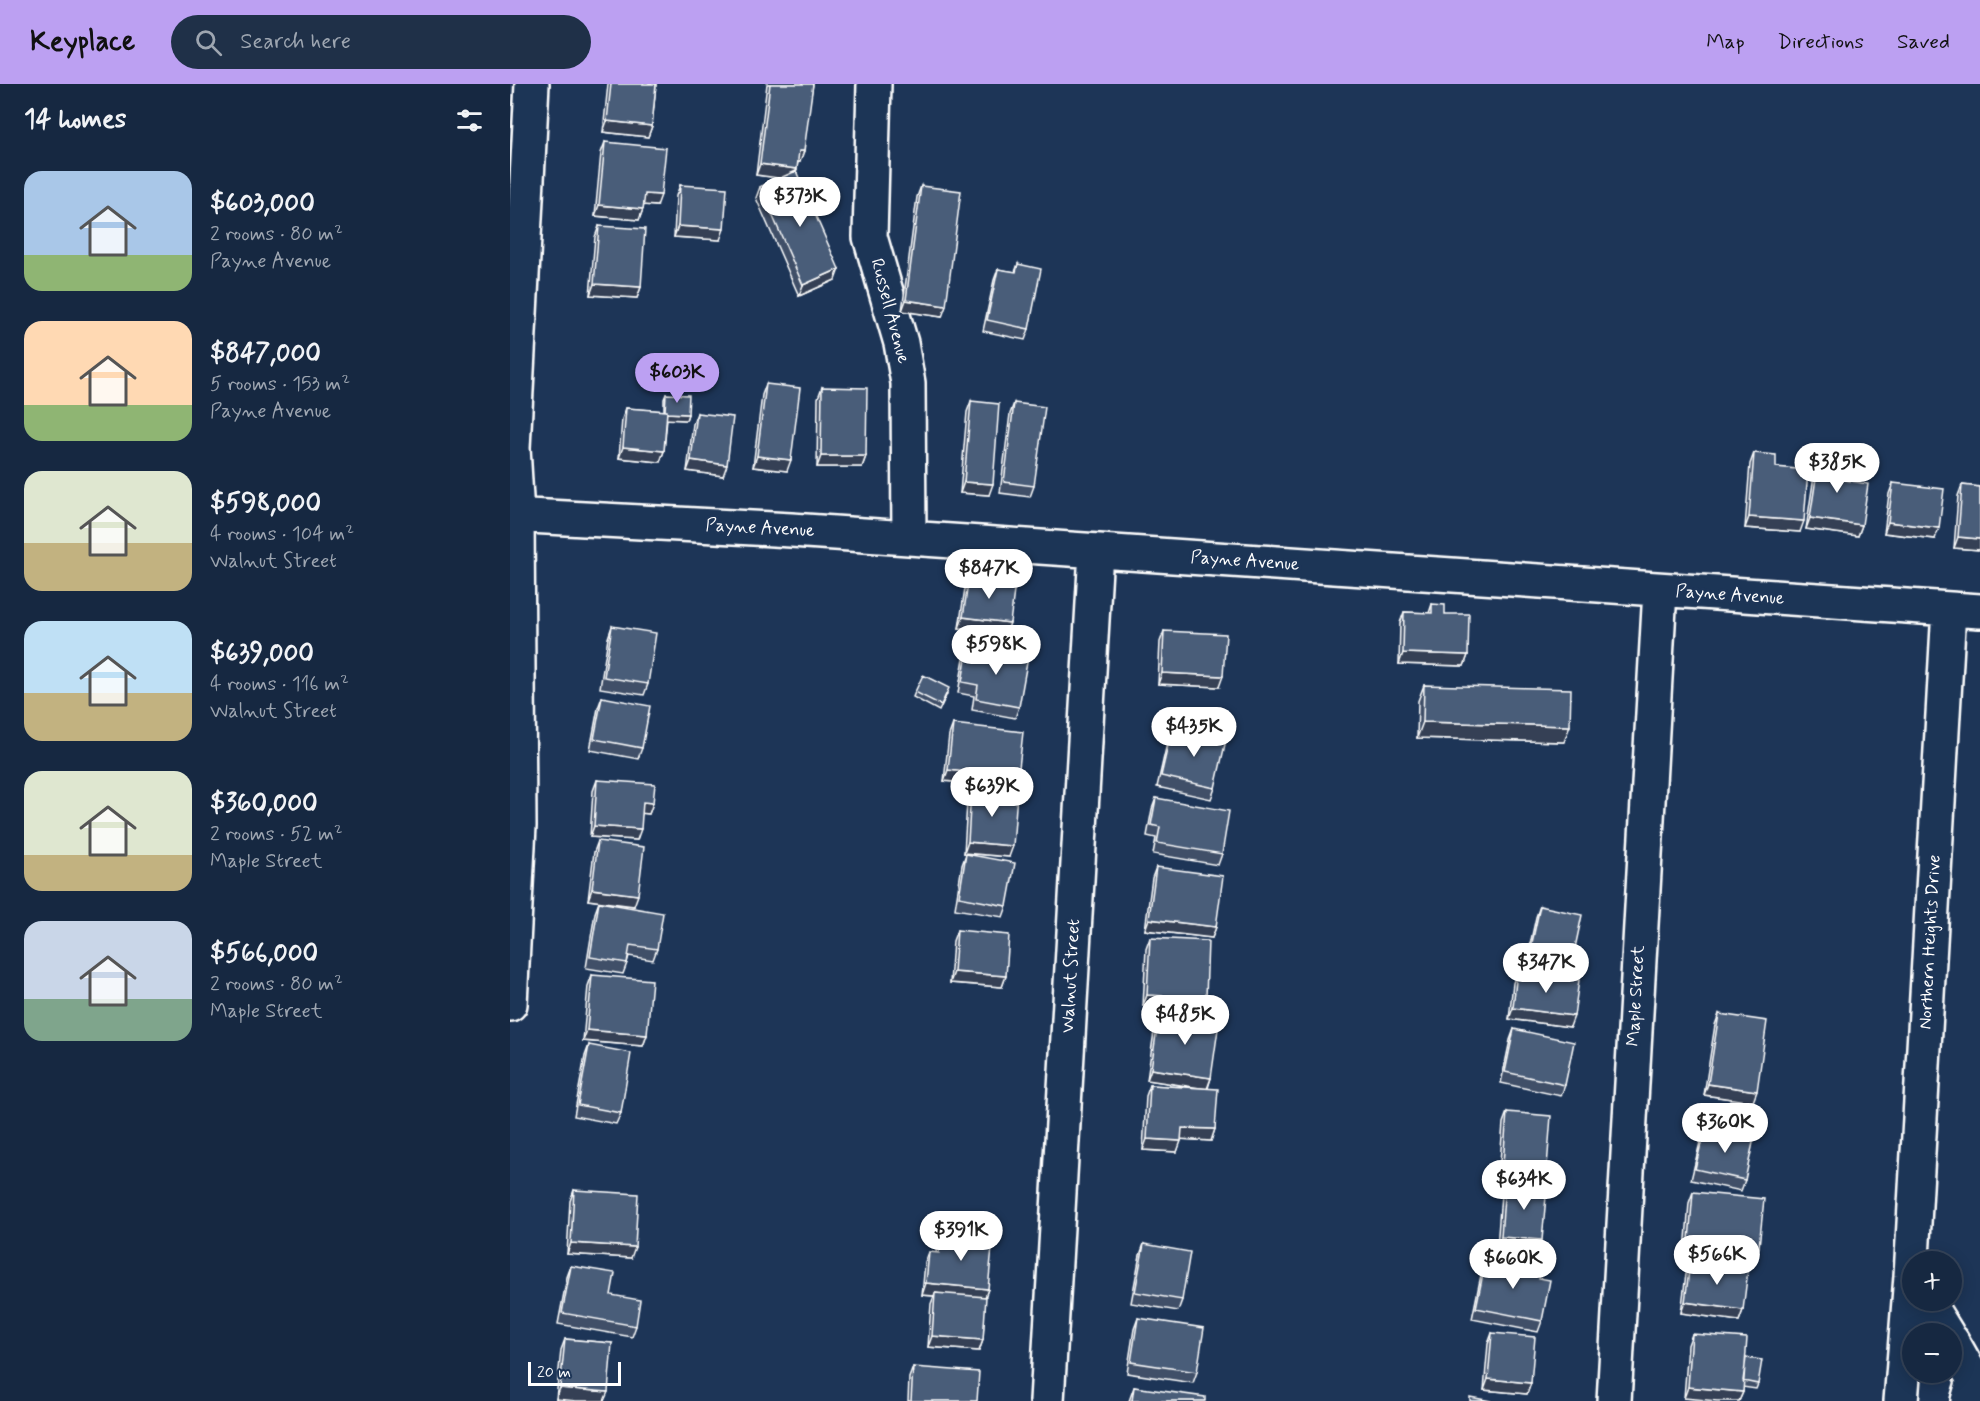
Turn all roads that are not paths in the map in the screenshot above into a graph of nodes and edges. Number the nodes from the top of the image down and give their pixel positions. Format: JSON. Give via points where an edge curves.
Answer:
{"nodes":[{"id":1,"x":532,"y":84,"type":"edge"},
{"id":2,"x":874,"y":84,"type":"edge"},
{"id":3,"x":514,"y":515,"type":"edge"},
{"id":4,"x":909,"y":538,"type":"junction"},
{"id":5,"x":1096,"y":551,"type":"junction"},
{"id":6,"x":1659,"y":590,"type":"junction"},
{"id":7,"x":1965,"y":610,"type":"edge"},
{"id":8,"x":510,"y":1004,"type":"edge"},
{"id":9,"x":1918,"y":1251,"type":"edge"},
{"id":10,"x":1913,"y":1311,"type":"edge"},
{"id":11,"x":1962,"y":1359,"type":"edge"},
{"id":12,"x":1047,"y":1401,"type":"edge"},
{"id":13,"x":1614,"y":1401,"type":"edge"},
{"id":14,"x":1901,"y":1401,"type":"edge"},
{"id":15,"x":1968,"y":1401,"type":"edge"}],
"edges":[{"from":1,"to":3,"type":"street","via":[[513,448]]},
{"from":2,"to":4,"type":"street","name":"Russell Avenue","via":[[870,237],[901,343],[908,383]]},
{"from":3,"to":4,"type":"street","name":"Payne Avenue"},
{"from":3,"to":8,"type":"street","via":[[519,826]]},
{"from":4,"to":5,"type":"street","name":"Payne Avenue"},
{"from":5,"to":6,"type":"street","name":"Payne Avenue"},
{"from":5,"to":12,"type":"street","name":"Walnut Street"},
{"from":6,"to":7,"type":"street","name":"Payne Avenue"},
{"from":6,"to":13,"type":"street","name":"Maple Street"},
{"from":7,"to":9,"type":"street","name":"Northern Heights Drive"},
{"from":10,"to":14,"type":"street","name":"Northern Heights Drive"},
{"from":11,"to":15,"type":"street","via":[[1974,1380]]}]}
